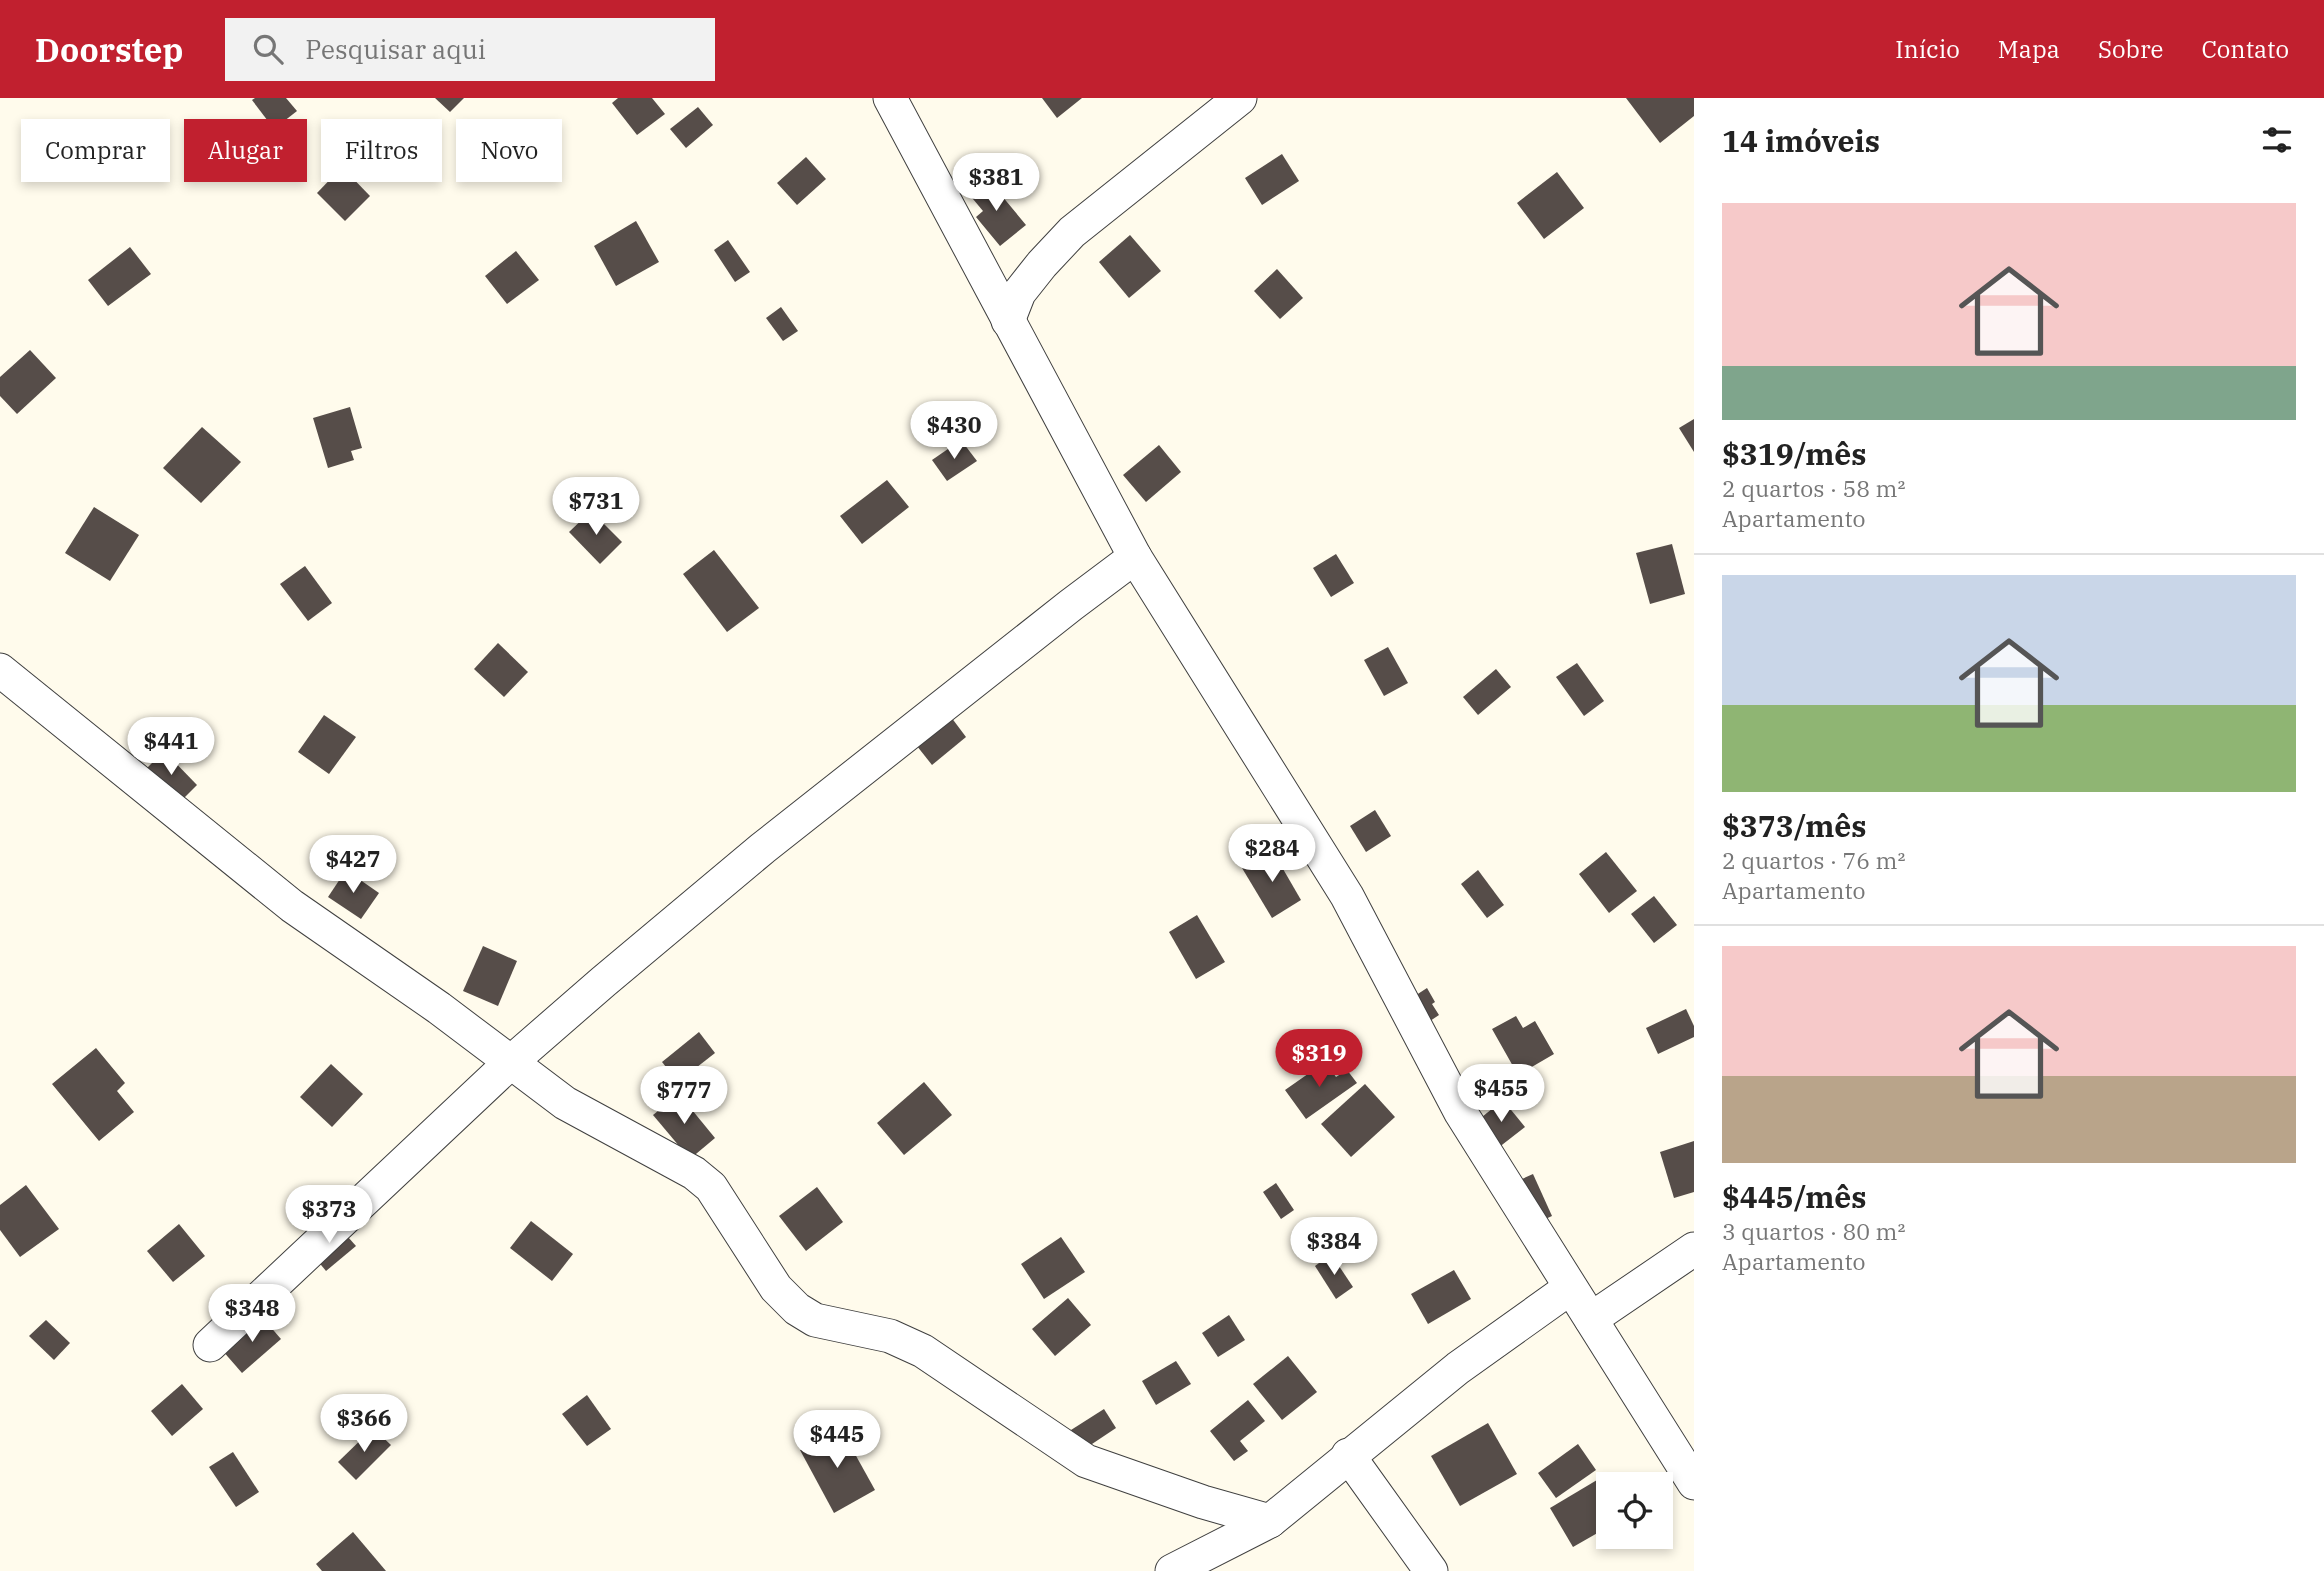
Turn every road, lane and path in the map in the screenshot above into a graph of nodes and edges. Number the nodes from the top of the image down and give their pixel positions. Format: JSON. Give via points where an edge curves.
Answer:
{"nodes":[{"id":1,"x":890,"y":98,"type":"edge"},
{"id":2,"x":1240,"y":98,"type":"edge"},
{"id":3,"x":1008,"y":321,"type":"junction"},
{"id":4,"x":1135,"y":557,"type":"junction"},
{"id":5,"x":0,"y":670,"type":"edge"},
{"id":6,"x":511,"y":1062,"type":"junction"},
{"id":7,"x":1694,"y":1249,"type":"edge"},
{"id":8,"x":1570,"y":1288,"type":"junction"},
{"id":9,"x":1591,"y":1319,"type":"junction"},
{"id":10,"x":210,"y":1345,"type":"dead end"},
{"id":11,"x":1348,"y":1455,"type":"junction"},
{"id":12,"x":1694,"y":1483,"type":"edge"},
{"id":13,"x":1270,"y":1521,"type":"junction"},
{"id":14,"x":1172,"y":1571,"type":"edge"},
{"id":15,"x":1431,"y":1571,"type":"edge"}],
"edges":[{"from":1,"to":3,"type":"street"},
{"from":2,"to":3,"type":"street","via":[[1072,232],[1019,293]]},
{"from":3,"to":4,"type":"street"},
{"from":4,"to":6,"type":"street","via":[[763,848]]},
{"from":4,"to":8,"type":"street","via":[[1347,896],[1461,1113]]},
{"from":5,"to":6,"type":"street","via":[[292,906]]},
{"from":6,"to":10,"type":"street"},
{"from":6,"to":13,"type":"street","via":[[565,1103],[694,1173],[711,1187],[776,1288],[815,1320],[890,1336],[923,1351],[1086,1461]]},
{"from":7,"to":9,"type":"street"},
{"from":8,"to":9,"type":"street"},
{"from":8,"to":11,"type":"street"},
{"from":9,"to":12,"type":"street"},
{"from":11,"to":13,"type":"street"},
{"from":11,"to":15,"type":"street"},
{"from":13,"to":14,"type":"street"}]}
